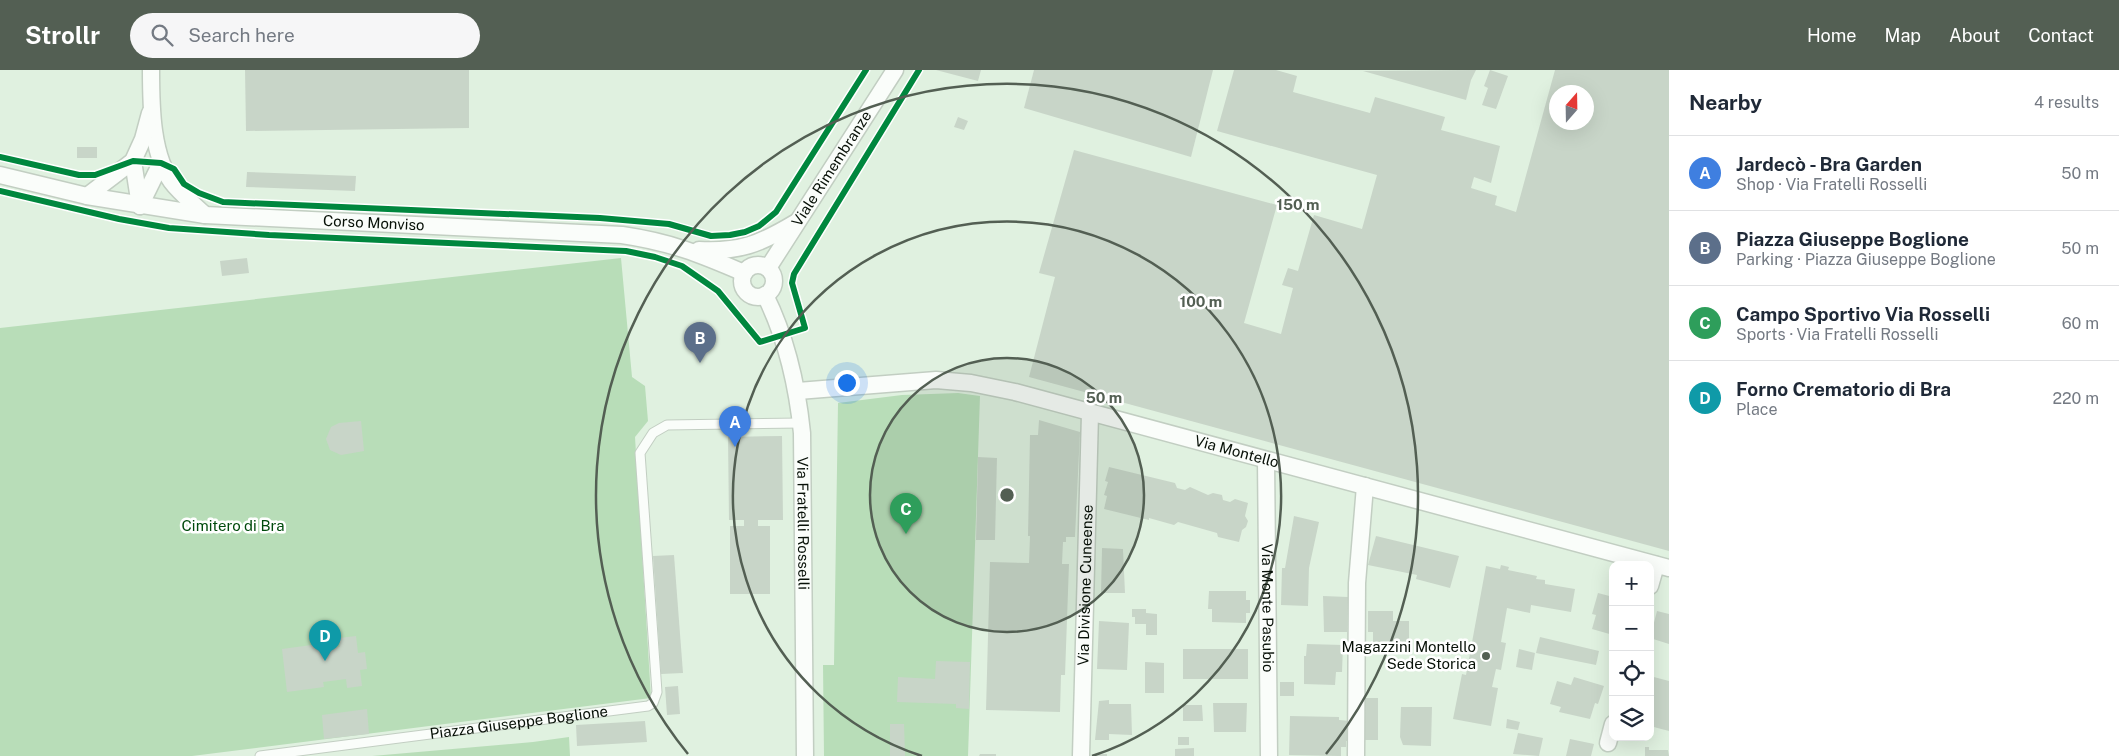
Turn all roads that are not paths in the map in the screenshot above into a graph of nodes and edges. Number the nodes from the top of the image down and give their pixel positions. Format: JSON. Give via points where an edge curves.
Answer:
{"nodes":[{"id":1,"x":150,"y":70,"type":"edge"},
{"id":2,"x":896,"y":70,"type":"edge"},
{"id":3,"x":151,"y":110,"type":"junction"},
{"id":4,"x":133,"y":161,"type":"junction"},
{"id":5,"x":161,"y":164,"type":"junction"},
{"id":6,"x":0,"y":175,"type":"edge"},
{"id":7,"x":87,"y":196,"type":"junction"},
{"id":8,"x":140,"y":206,"type":"junction"},
{"id":9,"x":205,"y":215,"type":"junction"},
{"id":10,"x":799,"y":220,"type":"junction"},
{"id":11,"x":689,"y":249,"type":"junction"},
{"id":12,"x":768,"y":268,"type":"junction"},
{"id":13,"x":744,"y":273,"type":"junction"},
{"id":14,"x":765,"y":295,"type":"junction"},
{"id":15,"x":798,"y":392,"type":"junction"},
{"id":16,"x":1090,"y":414,"type":"junction"},
{"id":17,"x":801,"y":423,"type":"junction"},
{"id":18,"x":1266,"y":460,"type":"junction"},
{"id":19,"x":1365,"y":486,"type":"junction"},
{"id":20,"x":1663,"y":566,"type":"edge"},
{"id":21,"x":1654,"y":580,"type":"edge"},
{"id":22,"x":1609,"y":739,"type":"edge"},
{"id":23,"x":1608,"y":743,"type":"dead end"},
{"id":24,"x":260,"y":756,"type":"edge"},
{"id":25,"x":805,"y":756,"type":"edge"},
{"id":26,"x":1081,"y":756,"type":"edge"},
{"id":27,"x":1269,"y":756,"type":"edge"},
{"id":28,"x":1356,"y":756,"type":"edge"}],
"edges":[{"from":1,"to":3,"type":"street"},
{"from":2,"to":10,"type":"street","name":"Viale Rimembranze"},
{"from":3,"to":4,"type":"street"},
{"from":3,"to":5,"type":"street"},
{"from":4,"to":7,"type":"street"},
{"from":4,"to":8,"type":"street"},
{"from":5,"to":8,"type":"street"},
{"from":5,"to":9,"type":"street","via":[[174,185]]},
{"from":6,"to":7,"type":"street","name":"Corso Monviso"},
{"from":7,"to":8,"type":"street","name":"Corso Monviso"},
{"from":8,"to":9,"type":"street","name":"Corso Monviso"},
{"from":9,"to":11,"type":"street","name":"Corso Monviso","via":[[622,234]]},
{"from":10,"to":11,"type":"street","via":[[766,241],[746,248],[723,251]]},
{"from":10,"to":12,"type":"street","name":"Viale Rimembranze"},
{"from":11,"to":13,"type":"street","name":"Corso Monviso"},
{"from":12,"to":13,"type":"street","via":[[758,265]]},
{"from":12,"to":14,"type":"street","via":[[774,283]]},
{"from":13,"to":14,"type":"street","via":[[742,283],[747,292],[755,296]]},
{"from":14,"to":15,"type":"street","name":"Via Fratelli Rosselli","via":[[777,319]]},
{"from":15,"to":16,"type":"street","name":"Via Montello","via":[[936,380],[1015,392]]},
{"from":15,"to":17,"type":"street","name":"Via Fratelli Rosselli"},
{"from":16,"to":18,"type":"street","name":"Via Montello"},
{"from":16,"to":26,"type":"street","name":"Via Divisione Cuneense"},
{"from":17,"to":24,"type":"lane","name":"Piazza Giuseppe Boglione","via":[[667,425],[653,433],[640,453],[658,692],[653,704]]},
{"from":17,"to":25,"type":"street","name":"Via Fratelli Rosselli"},
{"from":18,"to":19,"type":"street","name":"Via Montello"},
{"from":18,"to":27,"type":"street","name":"Via Monte Pasubio"},
{"from":19,"to":20,"type":"street","name":"Via Montello"},
{"from":19,"to":28,"type":"street","via":[[1358,583]]},
{"from":20,"to":21,"type":"street"},
{"from":22,"to":23,"type":"street"}]}
